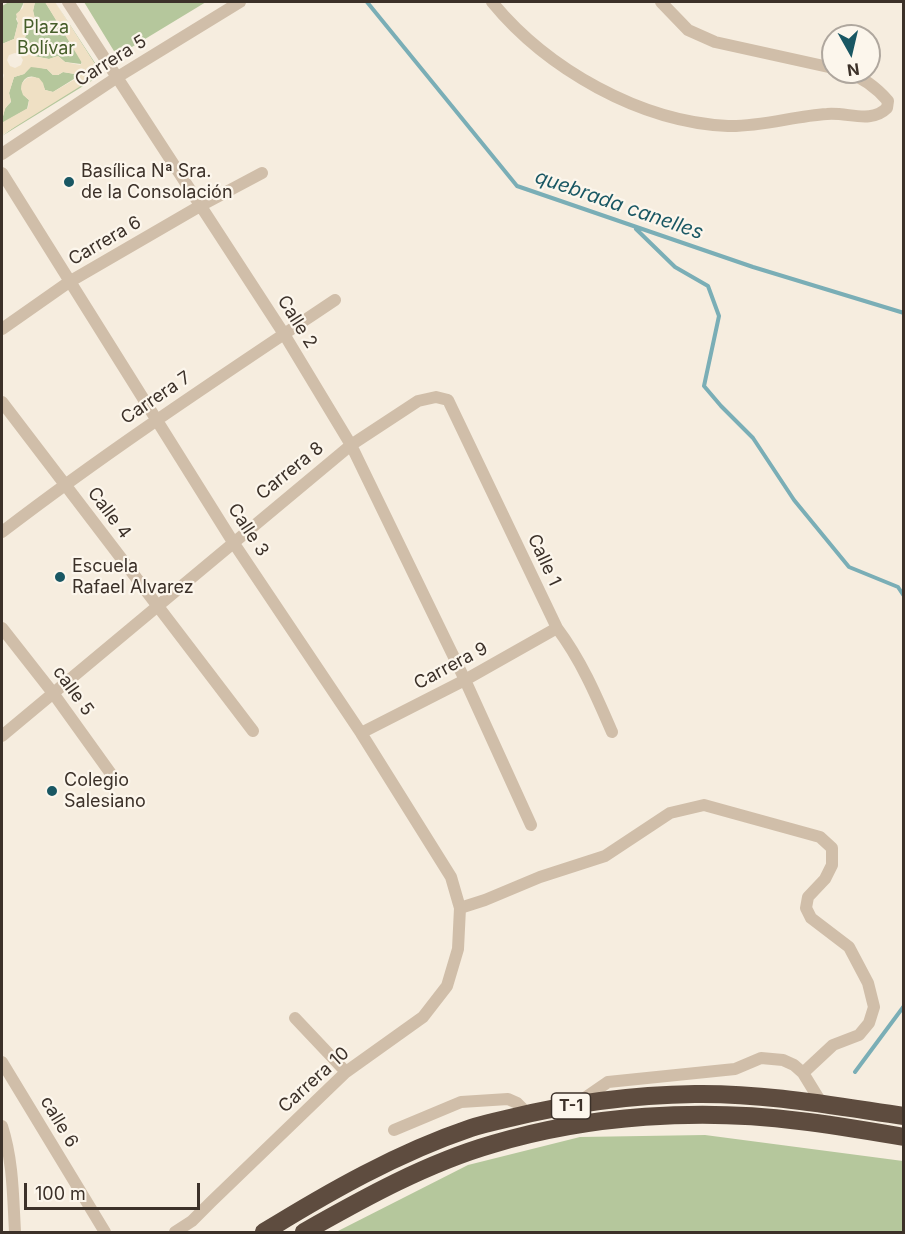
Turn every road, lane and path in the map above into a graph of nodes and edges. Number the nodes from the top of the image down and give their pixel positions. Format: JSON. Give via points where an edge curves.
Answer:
{"nodes":[{"id":1,"x":68,"y":2,"type":"edge"},
{"id":2,"x":240,"y":2,"type":"edge"},
{"id":3,"x":492,"y":2,"type":"edge"},
{"id":4,"x":661,"y":2,"type":"edge"},
{"id":5,"x":821,"y":65,"type":"edge"},
{"id":6,"x":116,"y":78,"type":"junction"},
{"id":7,"x":870,"y":84,"type":"edge"},
{"id":8,"x":2,"y":154,"type":"edge"},
{"id":9,"x":2,"y":173,"type":"edge"},
{"id":10,"x":262,"y":173,"type":"dead end"},
{"id":11,"x":200,"y":206,"type":"junction"},
{"id":12,"x":69,"y":282,"type":"junction"},
{"id":13,"x":335,"y":300,"type":"dead end"},
{"id":14,"x":2,"y":329,"type":"edge"},
{"id":15,"x":284,"y":334,"type":"junction"},
{"id":16,"x":448,"y":400,"type":"joint"},
{"id":17,"x":2,"y":402,"type":"edge"},
{"id":18,"x":157,"y":420,"type":"junction"},
{"id":19,"x":351,"y":445,"type":"junction"},
{"id":20,"x":65,"y":484,"type":"junction"},
{"id":21,"x":2,"y":532,"type":"edge"},
{"id":22,"x":233,"y":542,"type":"junction"},
{"id":23,"x":158,"y":608,"type":"junction"},
{"id":24,"x":2,"y":628,"type":"edge"},
{"id":25,"x":557,"y":628,"type":"junction"},
{"id":26,"x":465,"y":680,"type":"junction"},
{"id":27,"x":53,"y":693,"type":"junction"},
{"id":28,"x":253,"y":731,"type":"dead end"},
{"id":29,"x":612,"y":732,"type":"dead end"},
{"id":30,"x":361,"y":733,"type":"junction"},
{"id":31,"x":2,"y":736,"type":"edge"},
{"id":32,"x":114,"y":778,"type":"dead end"},
{"id":33,"x":531,"y":825,"type":"dead end"},
{"id":34,"x":460,"y":908,"type":"junction"},
{"id":35,"x":295,"y":1018,"type":"dead end"},
{"id":36,"x":2,"y":1062,"type":"edge"},
{"id":37,"x":346,"y":1072,"type":"junction"},
{"id":38,"x":803,"y":1074,"type":"junction"},
{"id":39,"x":822,"y":1104,"type":"junction"},
{"id":40,"x":575,"y":1105,"type":"junction"},
{"id":41,"x":528,"y":1114,"type":"junction"},
{"id":42,"x":903,"y":1116,"type":"edge"},
{"id":43,"x":2,"y":1126,"type":"edge"},
{"id":44,"x":394,"y":1130,"type":"dead end"},
{"id":45,"x":903,"y":1137,"type":"edge"},
{"id":46,"x":293,"y":1214,"type":"junction"},
{"id":47,"x":15,"y":1233,"type":"edge"},
{"id":48,"x":105,"y":1233,"type":"edge"},
{"id":49,"x":175,"y":1233,"type":"edge"},
{"id":50,"x":248,"y":1233,"type":"edge"},
{"id":51,"x":264,"y":1233,"type":"edge"},
{"id":52,"x":304,"y":1233,"type":"edge"}],
"edges":[{"from":1,"to":6,"type":"street","name":"Calle 2"},
{"from":2,"to":6,"type":"street","name":"Carrera 5"},
{"from":3,"to":7,"type":"street","via":[[535,44],[592,84],[631,105],[672,117],[728,126],[828,113],[880,116],[888,108],[888,100]]},
{"from":4,"to":5,"type":"street","via":[[688,30],[715,42]]},
{"from":6,"to":8,"type":"street","name":"Carrera 5"},
{"from":6,"to":11,"type":"street","name":"Calle 2"},
{"from":9,"to":12,"type":"street","name":"Calle 3"},
{"from":10,"to":11,"type":"street","name":"Carrera 6"},
{"from":11,"to":12,"type":"street","name":"Carrera 6"},
{"from":11,"to":15,"type":"street","name":"Calle 2"},
{"from":12,"to":14,"type":"street","name":"Carrera 6"},
{"from":12,"to":18,"type":"street","name":"Calle 3"},
{"from":13,"to":15,"type":"street","name":"Carrera 7"},
{"from":15,"to":18,"type":"street","name":"Carrera 7"},
{"from":15,"to":19,"type":"street","name":"Calle 2"},
{"from":16,"to":19,"type":"street","name":"Carrera 8","via":[[436,397],[418,401]]},
{"from":16,"to":25,"type":"street","name":"Calle 1"},
{"from":17,"to":20,"type":"street","name":"Calle 4"},
{"from":18,"to":20,"type":"street","name":"Carrera 7"},
{"from":18,"to":22,"type":"street","name":"Calle 3"},
{"from":19,"to":22,"type":"street","name":"Carrera 8"},
{"from":19,"to":26,"type":"street","name":"Calle 2"},
{"from":20,"to":21,"type":"street","name":"Carrera 7"},
{"from":20,"to":23,"type":"street","name":"Calle 4"},
{"from":22,"to":23,"type":"street","name":"Carrera 8"},
{"from":22,"to":30,"type":"street","name":"Calle 3"},
{"from":23,"to":27,"type":"street","name":"Carrera 8"},
{"from":23,"to":28,"type":"street","name":"Calle 4"},
{"from":24,"to":27,"type":"street","name":"calle 5"},
{"from":25,"to":26,"type":"street","name":"Carrera 9"},
{"from":25,"to":29,"type":"street","name":"Calle 1","via":[[578,660]]},
{"from":26,"to":30,"type":"street","name":"Carrera 9"},
{"from":26,"to":33,"type":"street","name":"Calle 2"},
{"from":27,"to":31,"type":"street","name":"Carrera 8"},
{"from":27,"to":32,"type":"street","name":"calle 5"},
{"from":30,"to":34,"type":"street","name":"Calle 3","via":[[451,877]]},
{"from":34,"to":37,"type":"street","name":"Carrera 10","via":[[458,949],[447,986],[423,1017]]},
{"from":34,"to":38,"type":"street","via":[[605,856],[670,813],[704,805],[820,837],[832,848],[831,865],[825,879],[808,897],[806,908],[811,918],[849,947],[868,983],[874,1007],[869,1023],[859,1035],[833,1045]]},
{"from":35,"to":37,"type":"street"},
{"from":36,"to":48,"type":"street","name":"calle 6"},
{"from":37,"to":49,"type":"street","name":"Carrera 10"},
{"from":38,"to":39,"type":"street"},
{"from":38,"to":40,"type":"street","via":[[783,1060],[760,1058],[735,1069],[608,1082]]},
{"from":39,"to":40,"type":"highway","number":"T-1","via":[[697,1094],[639,1096]]},
{"from":39,"to":42,"type":"highway","number":"T-1"},
{"from":40,"to":41,"type":"highway","number":"T-1"},
{"from":41,"to":44,"type":"street","via":[[508,1099],[461,1102]]},
{"from":41,"to":46,"type":"highway","number":"T-1","via":[[472,1127],[420,1147]]},
{"from":43,"to":47,"type":"street","via":[[13,1179]]},
{"from":45,"to":52,"type":"highway","number":"T-1","via":[[799,1120],[716,1115],[557,1128],[456,1156],[358,1202]]},
{"from":46,"to":50,"type":"highway"},
{"from":46,"to":51,"type":"highway","number":"T-1"}]}
